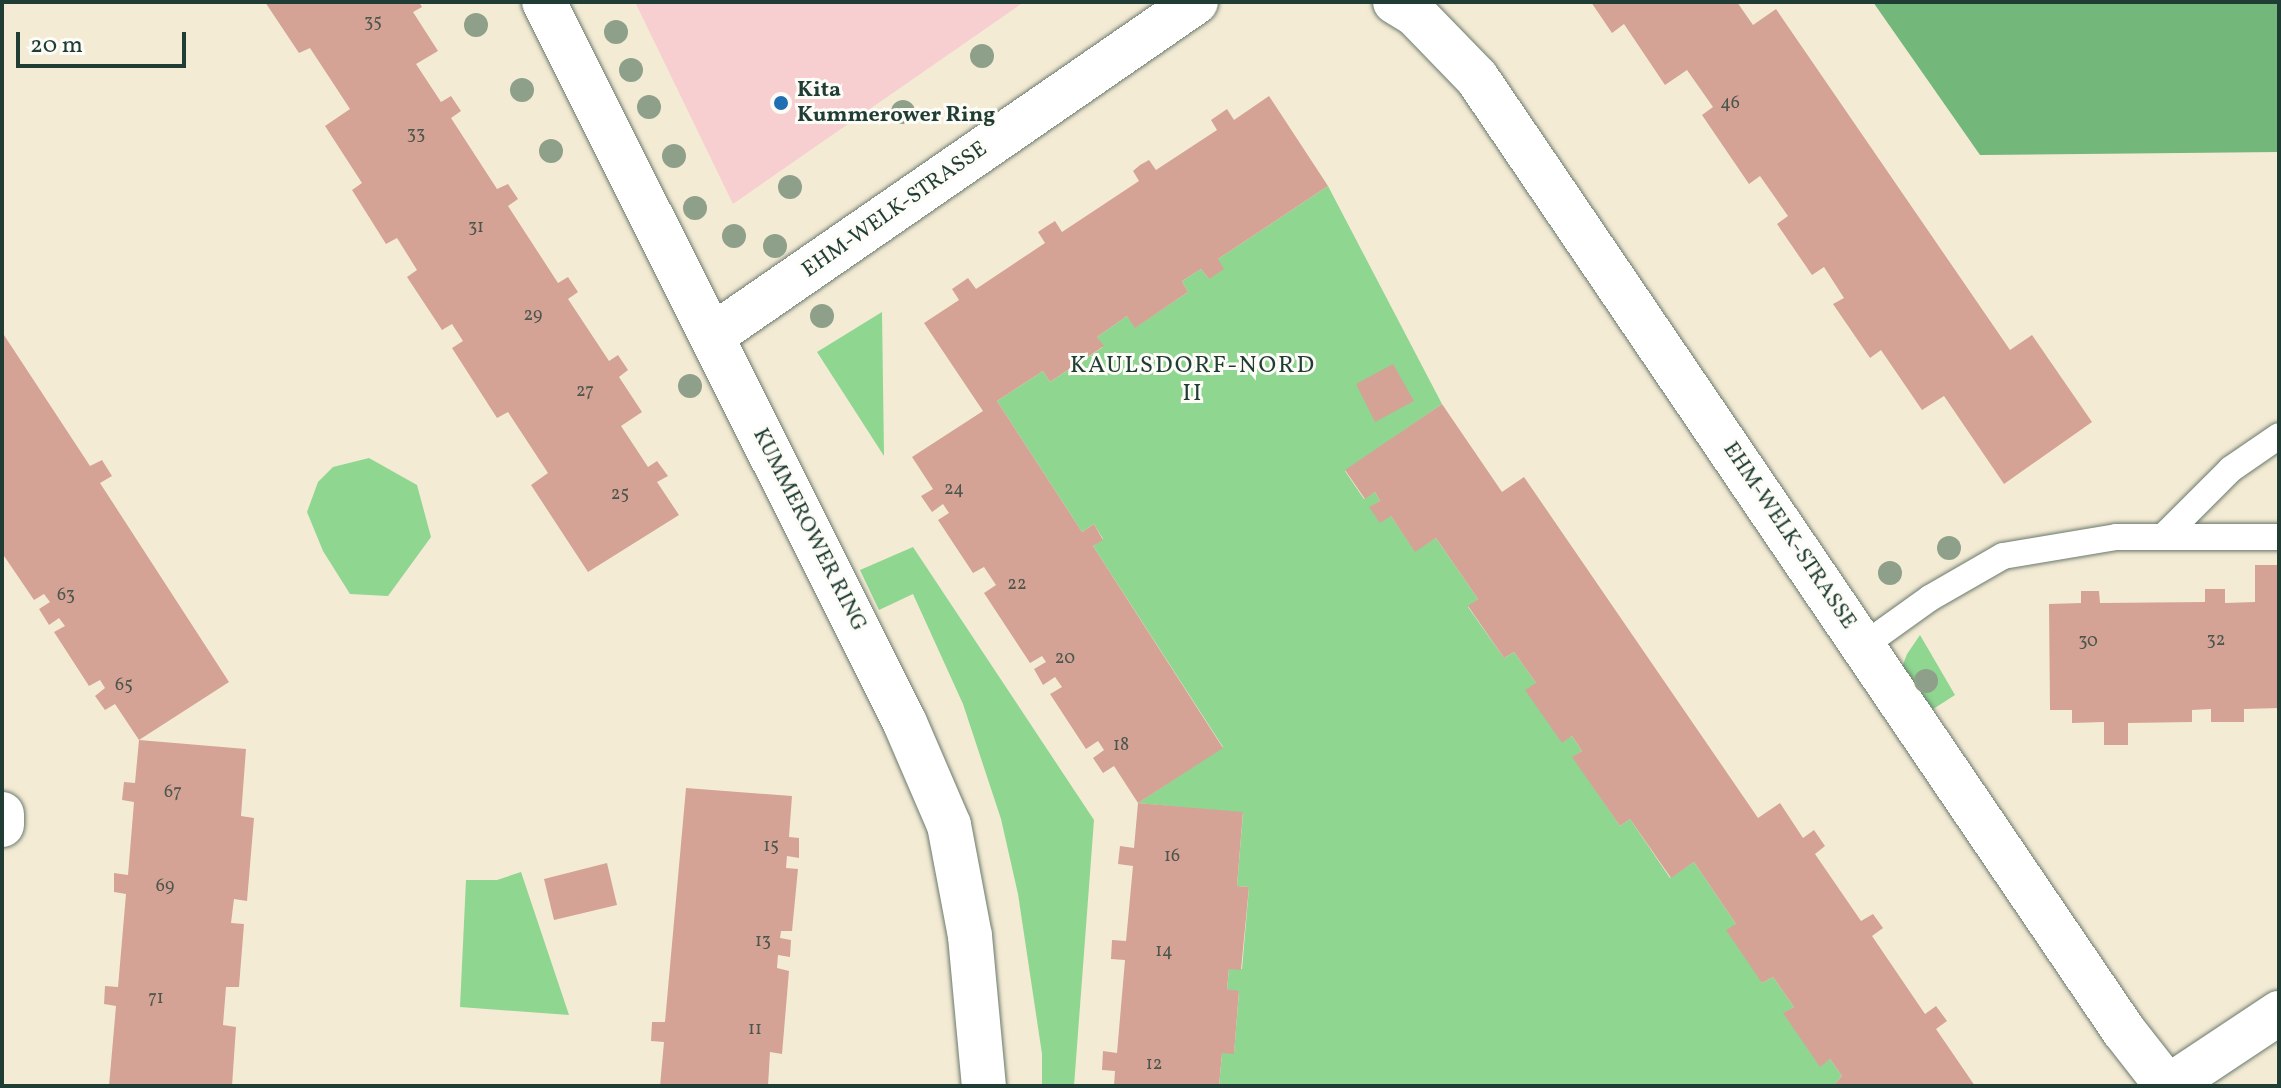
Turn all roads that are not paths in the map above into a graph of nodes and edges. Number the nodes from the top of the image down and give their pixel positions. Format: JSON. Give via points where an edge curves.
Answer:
{"nodes":[{"id":1,"x":544,"y":2,"type":"edge"},
{"id":2,"x":1196,"y":2,"type":"edge"},
{"id":3,"x":1395,"y":2,"type":"edge"},
{"id":4,"x":712,"y":336,"type":"junction"},
{"id":5,"x":2279,"y":436,"type":"edge"},
{"id":6,"x":2163,"y":537,"type":"junction"},
{"id":7,"x":2279,"y":537,"type":"edge"},
{"id":8,"x":1863,"y":646,"type":"junction"},
{"id":9,"x":2,"y":814,"type":"edge"},
{"id":10,"x":2,"y":825,"type":"edge"},
{"id":11,"x":2279,"y":1013,"type":"edge"},
{"id":12,"x":984,"y":1086,"type":"edge"},
{"id":13,"x":2168,"y":1086,"type":"edge"}],
"edges":[{"from":1,"to":4,"type":"street","name":"KUMMEROWER RING"},
{"from":2,"to":4,"type":"street","name":"EHM-WELK-STRASSE"},
{"from":3,"to":8,"type":"street","name":"EHM-WELK-STRASSE","via":[[1415,14],[1477,78]]},
{"from":4,"to":12,"type":"street","name":"KUMMEROWER RING","via":[[905,723],[949,825],[970,936]]},
{"from":5,"to":6,"type":"lane","via":[[2231,469]]},
{"from":6,"to":7,"type":"lane"},
{"from":6,"to":8,"type":"lane","via":[[2116,537],[2003,556],[1930,598]]},
{"from":8,"to":13,"type":"street","name":"EHM-WELK-STRASSE","via":[[2124,1031]]},
{"from":9,"to":10,"type":"street"},
{"from":11,"to":13,"type":"street"}]}
